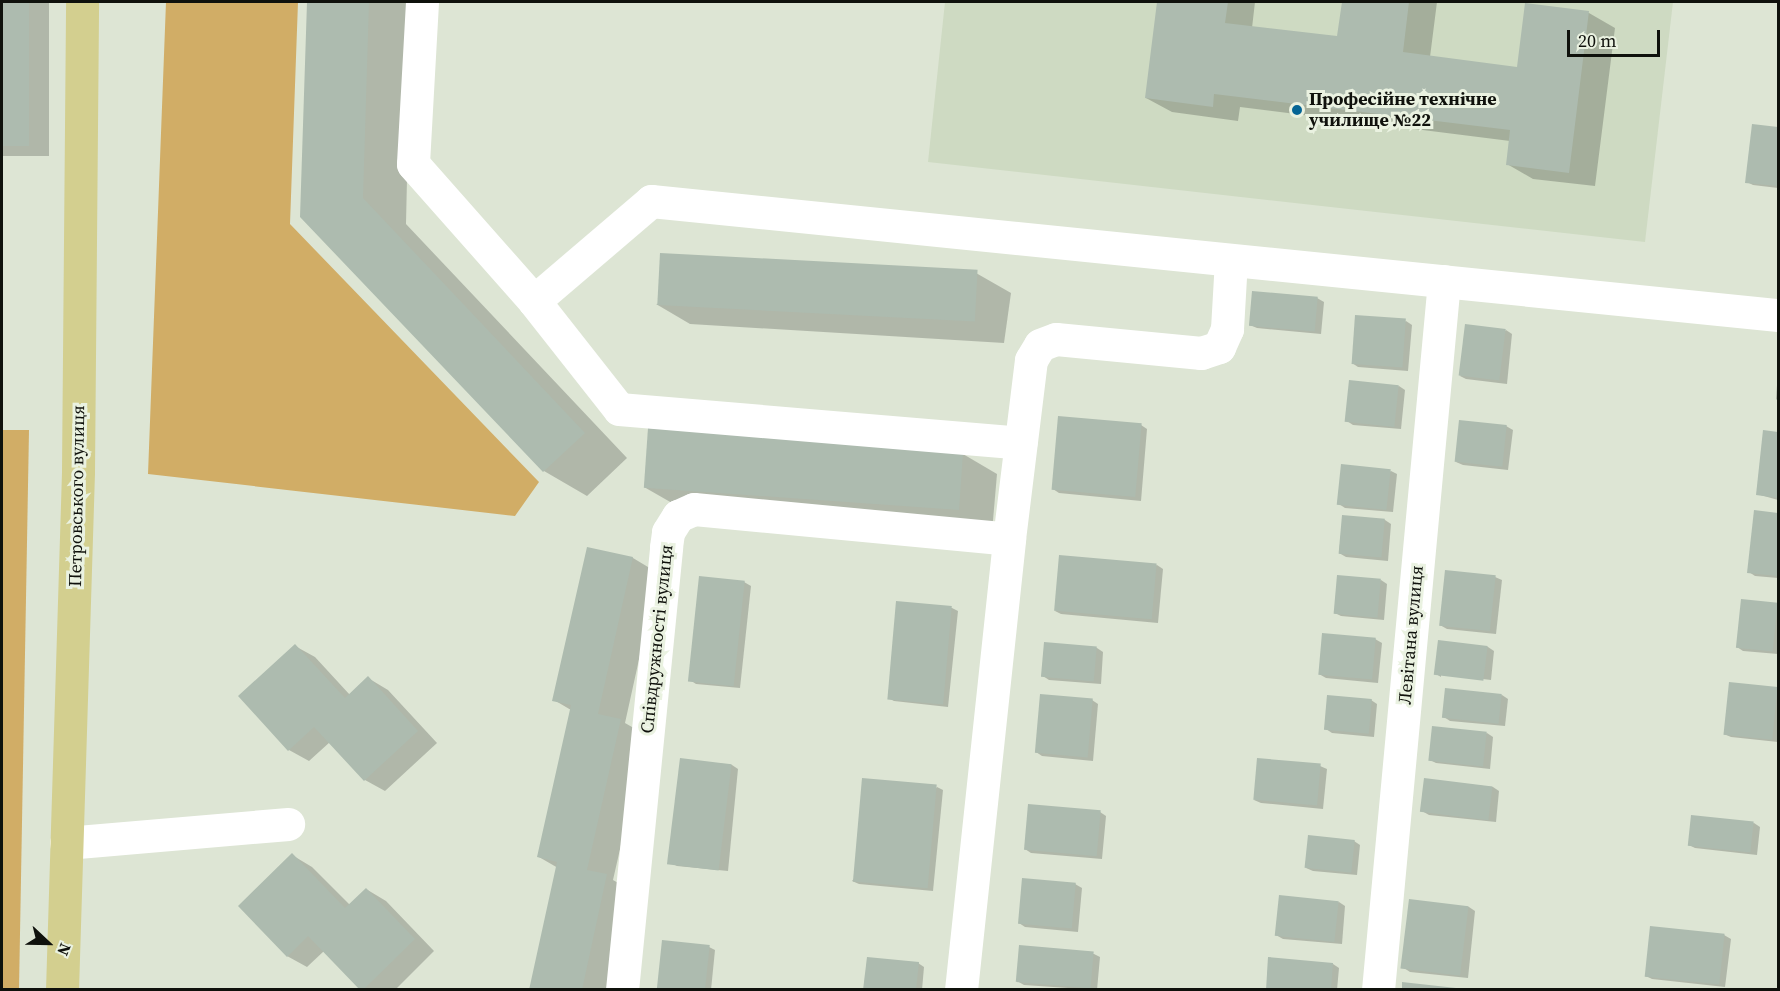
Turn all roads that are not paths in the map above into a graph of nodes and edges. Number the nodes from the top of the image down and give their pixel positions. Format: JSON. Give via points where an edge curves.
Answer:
{"nodes":[{"id":1,"x":82,"y":2,"type":"edge"},
{"id":2,"x":422,"y":2,"type":"edge"},
{"id":3,"x":1231,"y":260,"type":"junction"},
{"id":4,"x":1444,"y":281,"type":"junction"},
{"id":5,"x":534,"y":301,"type":"junction"},
{"id":6,"x":1779,"y":315,"type":"edge"},
{"id":7,"x":1021,"y":443,"type":"junction"},
{"id":8,"x":1009,"y":539,"type":"junction"},
{"id":9,"x":288,"y":824,"type":"dead end"},
{"id":10,"x":66,"y":843,"type":"junction"},
{"id":11,"x":62,"y":990,"type":"edge"},
{"id":12,"x":622,"y":990,"type":"edge"},
{"id":13,"x":961,"y":990,"type":"edge"},
{"id":14,"x":1378,"y":990,"type":"edge"}],
"edges":[{"from":1,"to":10,"type":"main road","name":"Петровського вулиця","via":[[78,471]]},
{"from":2,"to":5,"type":"street","via":[[413,164]]},
{"from":3,"to":4,"type":"street"},
{"from":3,"to":5,"type":"street","via":[[651,201]]},
{"from":3,"to":7,"type":"street","via":[[1227,329],[1219,347],[1201,353],[1056,339],[1040,345],[1031,360]]},
{"from":4,"to":6,"type":"street"},
{"from":4,"to":14,"type":"street","name":"Левітана вулиця"},
{"from":5,"to":7,"type":"street","via":[[619,409]]},
{"from":7,"to":8,"type":"street"},
{"from":8,"to":12,"type":"street","name":"Співдружності вулиця","via":[[694,509],[678,516],[668,532],[666,547]]},
{"from":8,"to":13,"type":"street"},
{"from":9,"to":10,"type":"street"},
{"from":10,"to":11,"type":"main road","name":"Петровського вулиця"}]}
